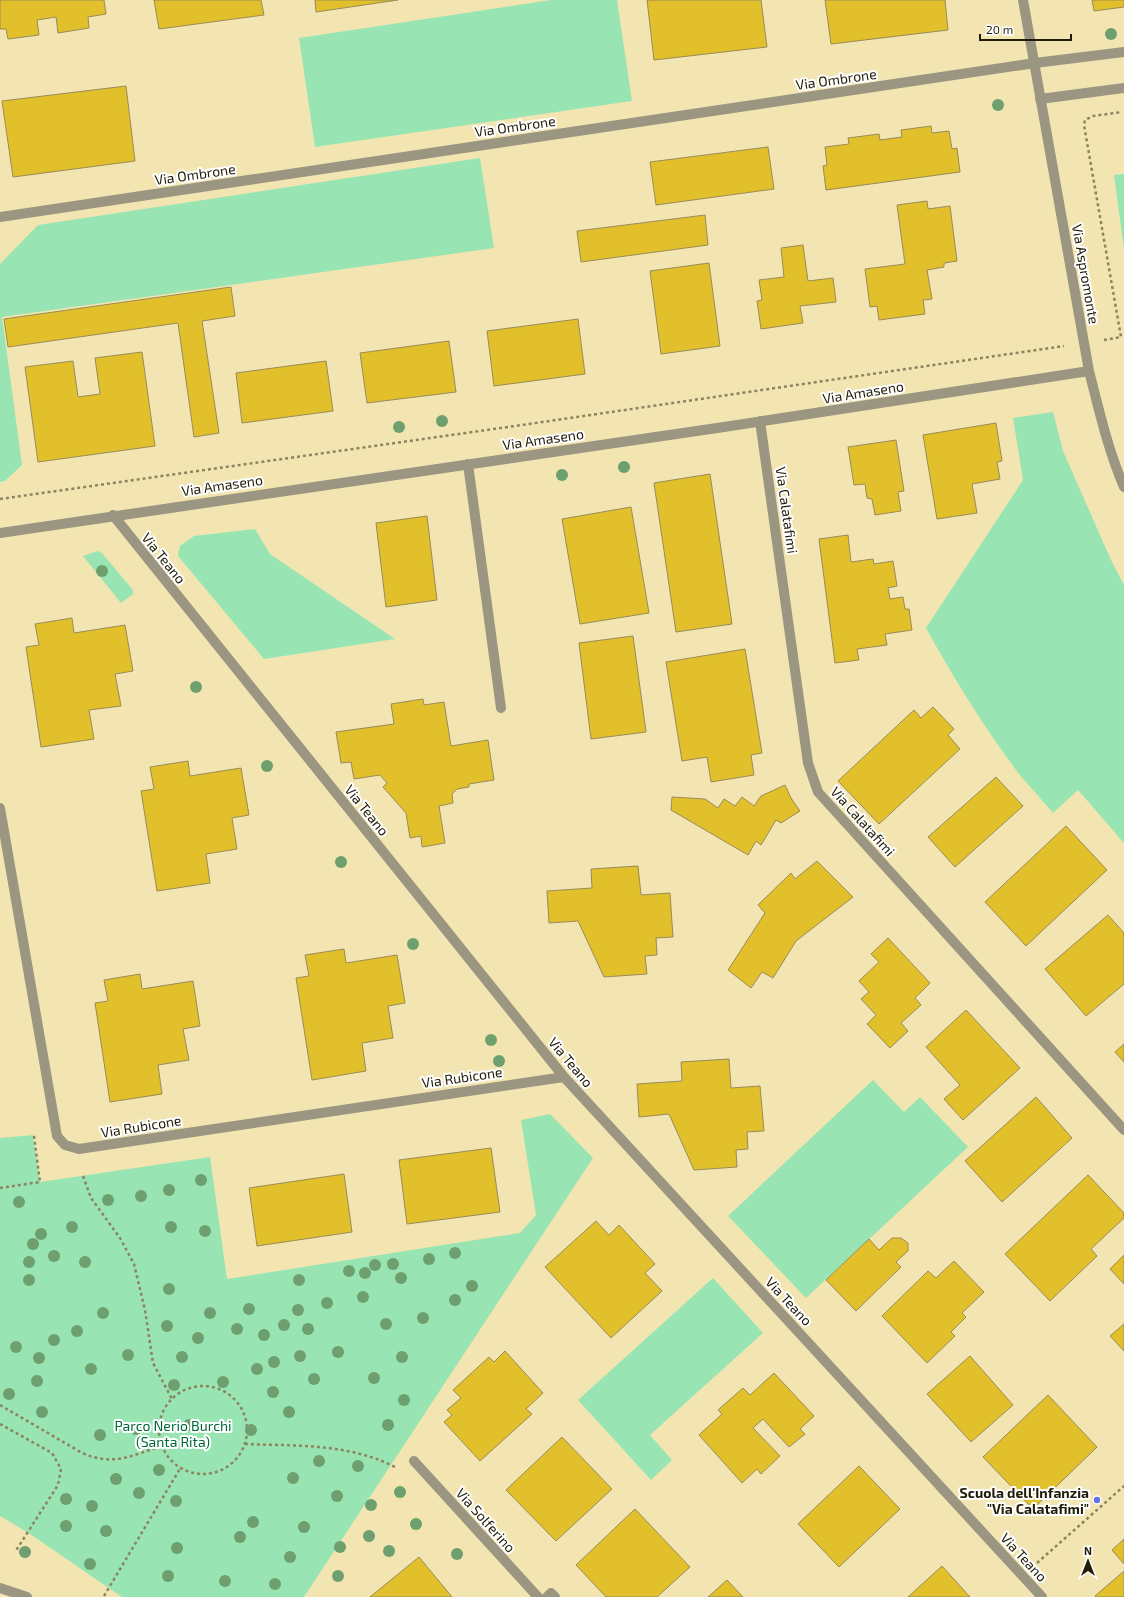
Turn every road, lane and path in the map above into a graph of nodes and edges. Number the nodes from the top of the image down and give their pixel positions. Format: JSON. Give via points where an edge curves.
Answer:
{"nodes":[{"id":1,"x":1023,"y":0,"type":"edge"},
{"id":2,"x":1124,"y":52,"type":"edge"},
{"id":3,"x":1034,"y":63,"type":"junction"},
{"id":4,"x":1124,"y":88,"type":"edge"},
{"id":5,"x":1040,"y":99,"type":"junction"},
{"id":6,"x":1124,"y":111,"type":"edge"},
{"id":7,"x":0,"y":217,"type":"edge"},
{"id":8,"x":1121,"y":337,"type":"dead end"},
{"id":9,"x":1051,"y":348,"type":"dead end"},
{"id":10,"x":1089,"y":371,"type":"junction"},
{"id":11,"x":760,"y":421,"type":"junction"},
{"id":12,"x":468,"y":464,"type":"junction"},
{"id":13,"x":1124,"y":487,"type":"edge"},
{"id":14,"x":0,"y":499,"type":"edge"},
{"id":15,"x":113,"y":516,"type":"junction"},
{"id":16,"x":0,"y":533,"type":"edge"},
{"id":17,"x":502,"y":708,"type":"dead end"},
{"id":18,"x":0,"y":808,"type":"edge"},
{"id":19,"x":564,"y":1077,"type":"junction"},
{"id":20,"x":1124,"y":1130,"type":"edge"},
{"id":21,"x":34,"y":1135,"type":"dead end"},
{"id":22,"x":83,"y":1176,"type":"dead end"},
{"id":23,"x":0,"y":1188,"type":"edge"},
{"id":24,"x":172,"y":1399,"type":"junction"},
{"id":25,"x":0,"y":1405,"type":"edge"},
{"id":26,"x":0,"y":1424,"type":"edge"},
{"id":27,"x":245,"y":1444,"type":"junction"},
{"id":28,"x":162,"y":1446,"type":"junction"},
{"id":29,"x":414,"y":1461,"type":"dead end"},
{"id":30,"x":181,"y":1467,"type":"junction"},
{"id":31,"x":396,"y":1467,"type":"dead end"},
{"id":32,"x":1124,"y":1486,"type":"edge"},
{"id":33,"x":15,"y":1552,"type":"dead end"},
{"id":34,"x":1034,"y":1566,"type":"dead end"},
{"id":35,"x":0,"y":1588,"type":"edge"},
{"id":36,"x":104,"y":1596,"type":"edge"},
{"id":37,"x":27,"y":1597,"type":"edge"},
{"id":38,"x":538,"y":1597,"type":"edge"},
{"id":39,"x":547,"y":1597,"type":"edge"},
{"id":40,"x":555,"y":1597,"type":"edge"},
{"id":41,"x":1042,"y":1597,"type":"edge"}],
"edges":[{"from":1,"to":3,"type":"street","name":"Via Aspromonte"},
{"from":2,"to":3,"type":"street","name":"Via Ombrone"},
{"from":3,"to":5,"type":"street","name":"Via Aspromonte"},
{"from":3,"to":7,"type":"street","name":"Via Ombrone"},
{"from":4,"to":5,"type":"street"},
{"from":5,"to":10,"type":"street","name":"Via Aspromonte"},
{"from":6,"to":8,"type":"path","via":[[1093,116],[1085,120],[1084,125]]},
{"from":9,"to":14,"type":"path"},
{"from":10,"to":11,"type":"street","name":"Via Amaseno"},
{"from":10,"to":13,"type":"street","name":"Via Aspromonte","via":[[1100,417]]},
{"from":11,"to":12,"type":"street","name":"Via Amaseno"},
{"from":11,"to":20,"type":"street","name":"Via Calatafimi","via":[[808,763],[818,792]]},
{"from":12,"to":15,"type":"street","name":"Via Amaseno"},
{"from":12,"to":17,"type":"street"},
{"from":15,"to":16,"type":"street","name":"Via Amaseno"},
{"from":15,"to":19,"type":"street","name":"Via Teano"},
{"from":18,"to":19,"type":"street","name":"Via Rubicone","via":[[57,1136],[64,1145],[79,1149]]},
{"from":19,"to":41,"type":"street","name":"Via Teano"},
{"from":21,"to":23,"type":"path","via":[[40,1182]]},
{"from":22,"to":24,"type":"path","via":[[91,1198],[120,1238],[134,1264],[145,1310],[153,1364]]},
{"from":24,"to":27,"type":"path","via":[[186,1390],[199,1386],[223,1391],[235,1400],[243,1412],[247,1426]]},
{"from":24,"to":28,"type":"path","via":[[163,1411],[159,1426]]},
{"from":25,"to":28,"type":"path","via":[[82,1454],[96,1459],[114,1460]]},
{"from":26,"to":33,"type":"path","via":[[52,1454],[61,1469],[58,1485]]},
{"from":27,"to":30,"type":"path","via":[[238,1456],[227,1466],[214,1472],[198,1473]]},
{"from":27,"to":31,"type":"path","via":[[346,1450],[372,1456]]},
{"from":28,"to":30,"type":"path","via":[[173,1462]]},
{"from":29,"to":38,"type":"street","name":"Via Solferino"},
{"from":30,"to":36,"type":"path"},
{"from":32,"to":34,"type":"path"},
{"from":35,"to":37,"type":"street"},
{"from":39,"to":40,"type":"street","via":[[551,1593]]}]}
